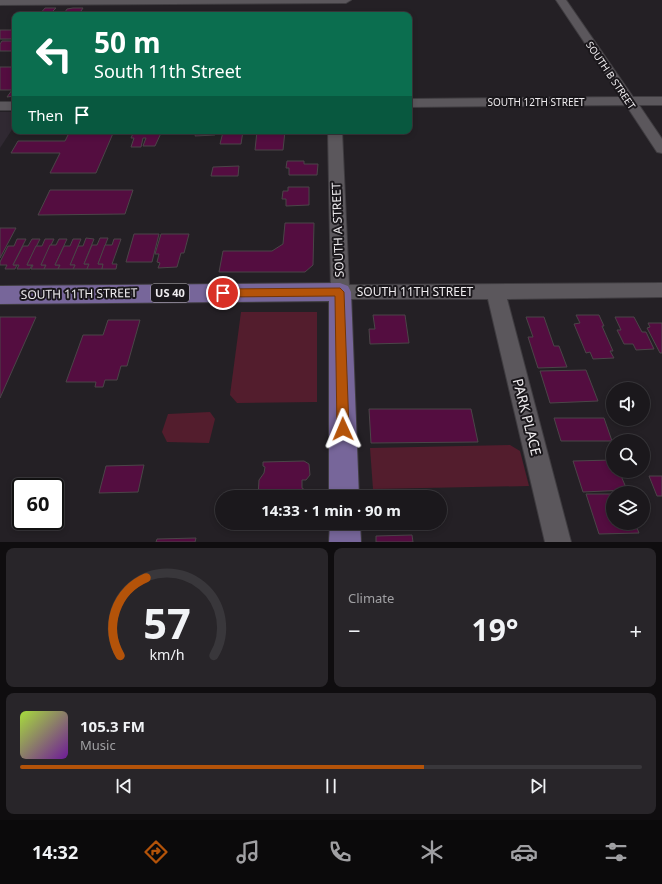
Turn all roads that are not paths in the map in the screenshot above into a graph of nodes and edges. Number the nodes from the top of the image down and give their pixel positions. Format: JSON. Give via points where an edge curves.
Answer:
{"nodes":[{"id":1,"x":346,"y":0,"type":"edge"},
{"id":2,"x":561,"y":0,"type":"edge"},
{"id":3,"x":0,"y":2,"type":"edge"},
{"id":4,"x":333,"y":3,"type":"edge"},
{"id":5,"x":630,"y":102,"type":"junction"},
{"id":6,"x":662,"y":102,"type":"edge"},
{"id":7,"x":412,"y":103,"type":"edge"},
{"id":8,"x":0,"y":106,"type":"edge"},
{"id":9,"x":12,"y":106,"type":"edge"},
{"id":10,"x":335,"y":134,"type":"edge"},
{"id":11,"x":662,"y":149,"type":"edge"},
{"id":12,"x":662,"y":290,"type":"edge"},
{"id":13,"x":340,"y":292,"type":"junction"},
{"id":14,"x":496,"y":292,"type":"junction"},
{"id":15,"x":0,"y":295,"type":"edge"},
{"id":16,"x":344,"y":490,"type":"edge"},
{"id":17,"x":345,"y":530,"type":"edge"},
{"id":18,"x":345,"y":542,"type":"edge"},
{"id":19,"x":558,"y":542,"type":"edge"}],
"edges":[{"from":1,"to":4,"type":"street"},
{"from":2,"to":5,"type":"street","name":"SOUTH B STREET"},
{"from":3,"to":4,"type":"street"},
{"from":5,"to":6,"type":"street","name":"SOUTH 12TH STREET"},
{"from":5,"to":7,"type":"street","name":"SOUTH 12TH STREET"},
{"from":5,"to":11,"type":"street","name":"SOUTH B STREET"},
{"from":8,"to":9,"type":"street"},
{"from":10,"to":13,"type":"street","name":"SOUTH A STREET"},
{"from":12,"to":14,"type":"street","name":"SOUTH 11TH STREET"},
{"from":13,"to":14,"type":"street","name":"SOUTH 11TH STREET"},
{"from":13,"to":15,"type":"main road","name":"SOUTH 11TH STREET","number":"US 40"},
{"from":13,"to":16,"type":"main road","name":"SOUTH A STREET"},
{"from":14,"to":19,"type":"street","name":"PARK PLACE"},
{"from":17,"to":18,"type":"main road"}]}
